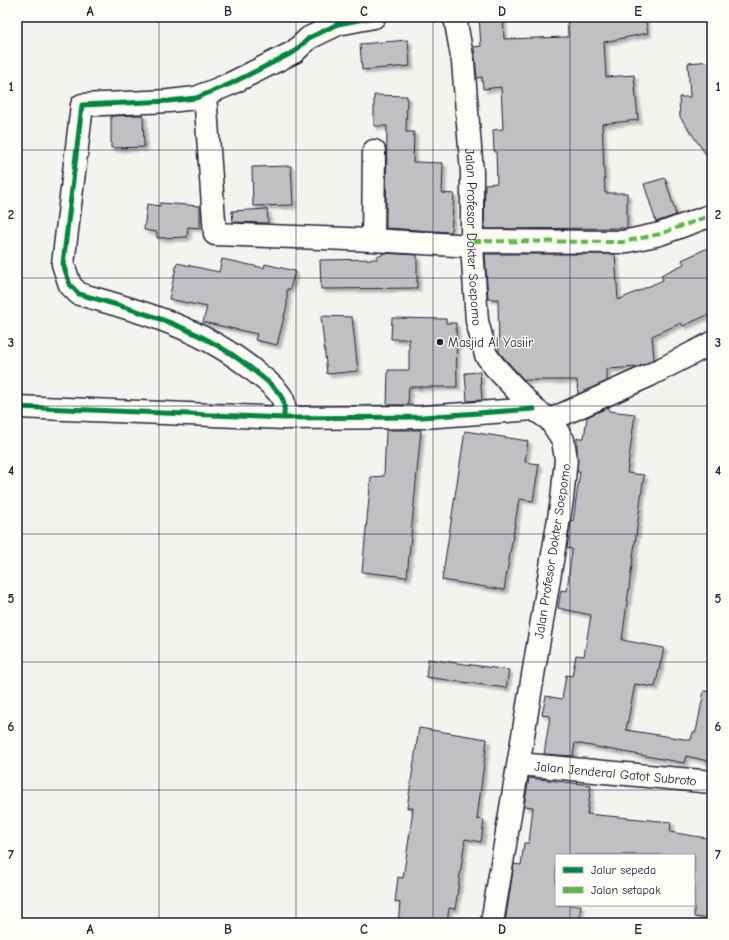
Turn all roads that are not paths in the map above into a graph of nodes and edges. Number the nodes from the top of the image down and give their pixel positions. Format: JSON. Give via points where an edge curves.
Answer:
{"nodes":[{"id":1,"x":374,"y":17,"type":"edge"},
{"id":2,"x":455,"y":17,"type":"edge"},
{"id":3,"x":205,"y":94,"type":"junction"},
{"id":4,"x":374,"y":151,"type":"dead end"},
{"id":5,"x":712,"y":215,"type":"edge"},
{"id":6,"x":373,"y":240,"type":"junction"},
{"id":7,"x":472,"y":244,"type":"junction"},
{"id":8,"x":712,"y":343,"type":"edge"},
{"id":9,"x":17,"y":407,"type":"edge"},
{"id":10,"x":542,"y":414,"type":"junction"},
{"id":11,"x":284,"y":418,"type":"junction"},
{"id":12,"x":519,"y":764,"type":"junction"},
{"id":13,"x":712,"y":782,"type":"edge"},
{"id":14,"x":492,"y":923,"type":"edge"}],
"edges":[{"from":1,"to":3,"type":"street","via":[[338,24],[309,38],[294,52]]},
{"from":2,"to":7,"type":"street","name":"Jalan Profesor Dokter Soepomo","via":[[463,62],[468,115],[472,172]]},
{"from":3,"to":6,"type":"street","via":[[215,234]]},
{"from":3,"to":11,"type":"street","via":[[196,98],[169,101],[82,105],[63,264],[65,273],[70,285],[78,294],[175,323],[239,358],[268,382],[283,400]]},
{"from":4,"to":6,"type":"street"},
{"from":5,"to":7,"type":"street","via":[[660,234],[623,242]]},
{"from":6,"to":7,"type":"street"},
{"from":7,"to":10,"type":"street","name":"Jalan Profesor Dokter Soepomo","via":[[477,321],[481,342],[501,376]]},
{"from":8,"to":10,"type":"street","via":[[650,375]]},
{"from":9,"to":11,"type":"street"},
{"from":10,"to":11,"type":"street"},
{"from":10,"to":12,"type":"street","name":"Jalan Profesor Dokter Soepomo","via":[[563,440],[565,475]]},
{"from":12,"to":13,"type":"street","name":"Jalan Jenderal Gatot Subroto"},
{"from":12,"to":14,"type":"street","name":"Jalan Profesor Dokter Soepomo"}]}
